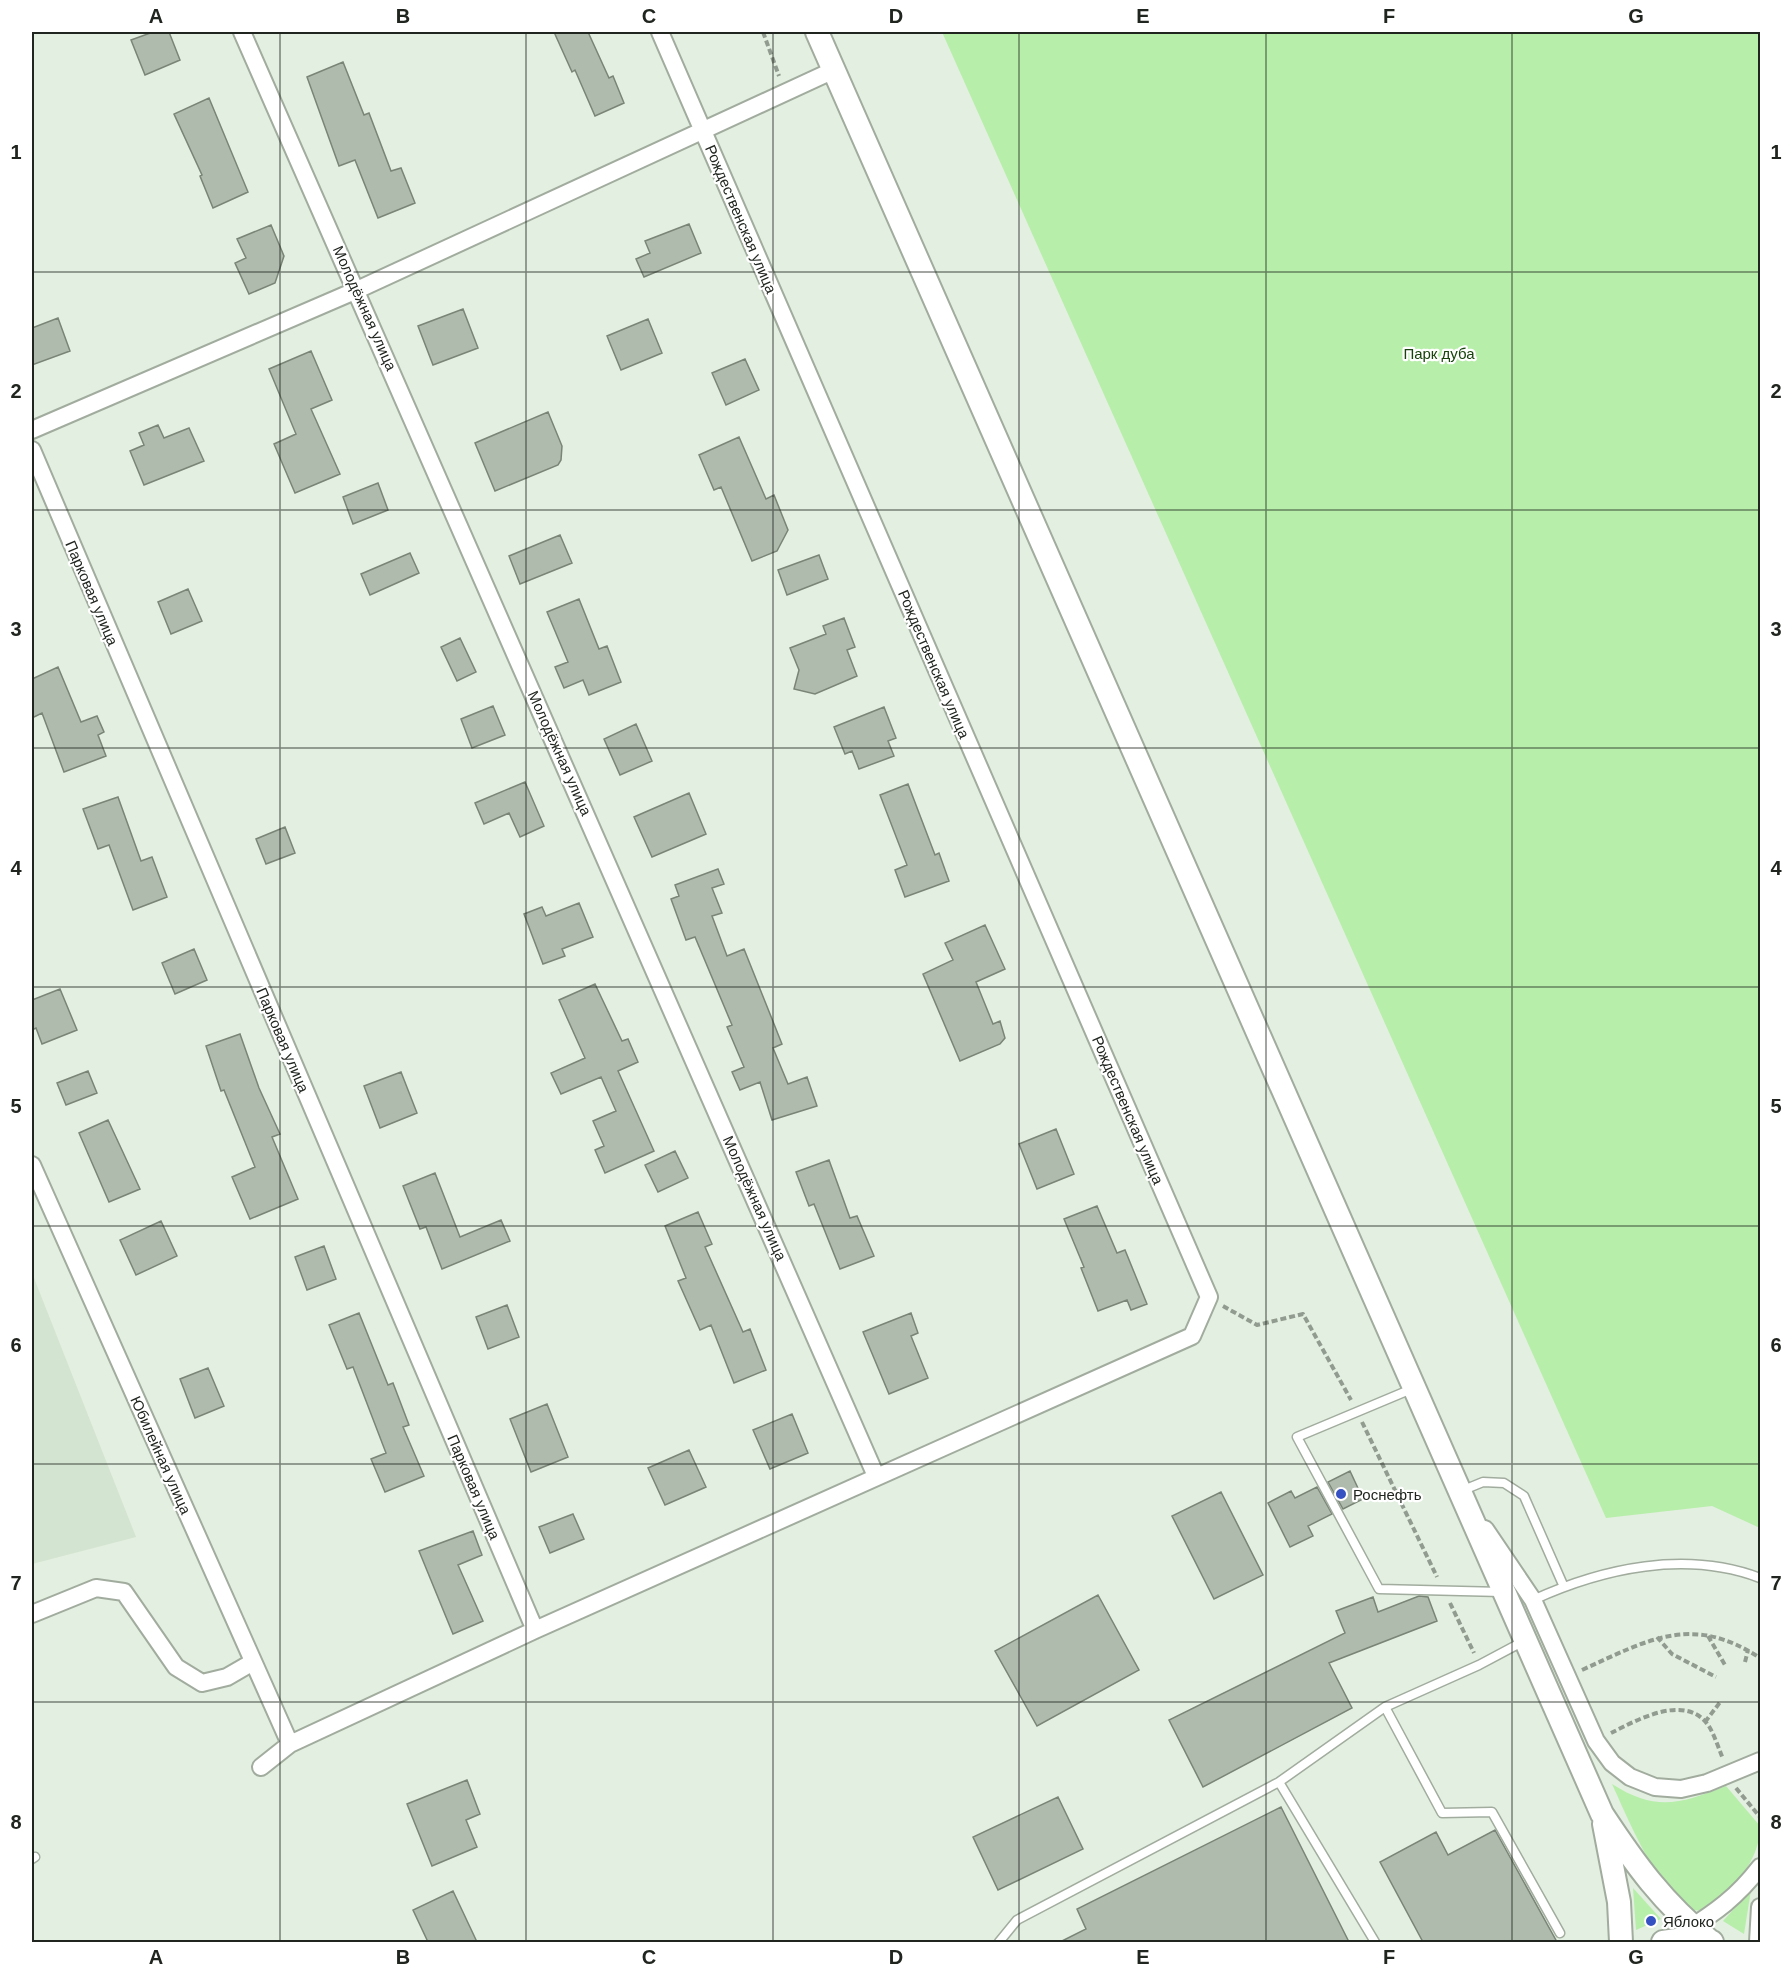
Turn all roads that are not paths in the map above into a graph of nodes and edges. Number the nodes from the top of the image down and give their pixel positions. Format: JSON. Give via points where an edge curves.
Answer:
{"nodes":[{"id":1,"x":242,"y":32,"type":"edge"},
{"id":2,"x":660,"y":32,"type":"edge"},
{"id":3,"x":817,"y":32,"type":"edge"},
{"id":4,"x":834,"y":70,"type":"junction"},
{"id":5,"x":704,"y":133,"type":"junction"},
{"id":6,"x":357,"y":290,"type":"junction"},
{"id":7,"x":32,"y":430,"type":"edge"},
{"id":8,"x":32,"y":450,"type":"edge"},
{"id":9,"x":32,"y":1165,"type":"edge"},
{"id":10,"x":1414,"y":1388,"type":"junction"},
{"id":11,"x":876,"y":1476,"type":"junction"},
{"id":12,"x":1460,"y":1492,"type":"junction"},
{"id":13,"x":1761,"y":1578,"type":"edge"},
{"id":14,"x":1564,"y":1587,"type":"junction"},
{"id":15,"x":1504,"y":1592,"type":"junction"},
{"id":16,"x":1533,"y":1599,"type":"junction"},
{"id":17,"x":32,"y":1614,"type":"edge"},
{"id":18,"x":535,"y":1630,"type":"junction"},
{"id":19,"x":1525,"y":1640,"type":"junction"},
{"id":20,"x":253,"y":1662,"type":"junction"},
{"id":21,"x":1385,"y":1707,"type":"junction"},
{"id":22,"x":290,"y":1744,"type":"junction"},
{"id":23,"x":1761,"y":1761,"type":"edge"},
{"id":24,"x":261,"y":1767,"type":"dead end"},
{"id":25,"x":1280,"y":1782,"type":"junction"},
{"id":26,"x":1602,"y":1814,"type":"junction"},
{"id":27,"x":1761,"y":1867,"type":"edge"},
{"id":28,"x":1761,"y":1907,"type":"edge"},
{"id":29,"x":1693,"y":1926,"type":"junction"},
{"id":30,"x":1560,"y":1933,"type":"dead end"},
{"id":31,"x":1667,"y":1941,"type":"edge"},
{"id":32,"x":999,"y":1942,"type":"edge"},
{"id":33,"x":1375,"y":1942,"type":"edge"},
{"id":34,"x":1622,"y":1942,"type":"edge"},
{"id":35,"x":1712,"y":1942,"type":"edge"},
{"id":36,"x":1758,"y":1942,"type":"edge"}],
"edges":[{"from":1,"to":6,"type":"street","name":"Молодёжная улица"},
{"from":2,"to":5,"type":"street","name":"Рождественская улица"},
{"from":3,"to":4,"type":"main road"},
{"from":4,"to":5,"type":"street"},
{"from":4,"to":10,"type":"main road"},
{"from":5,"to":6,"type":"street"},
{"from":5,"to":11,"type":"street","name":"Рождественская улица","via":[[1209,1297],[1192,1336]]},
{"from":6,"to":7,"type":"street"},
{"from":6,"to":11,"type":"street","name":"Молодёжная улица"},
{"from":8,"to":18,"type":"street","name":"Парковая улица"},
{"from":9,"to":20,"type":"street","name":"Юбилейная улица"},
{"from":10,"to":12,"type":"main road"},
{"from":10,"to":15,"type":"lane","via":[[1297,1437],[1379,1589]]},
{"from":11,"to":18,"type":"street"},
{"from":12,"to":14,"type":"lane","via":[[1483,1482],[1504,1483],[1524,1496]]},
{"from":12,"to":15,"type":"main road"},
{"from":12,"to":16,"type":"street"},
{"from":13,"to":14,"type":"lane","via":[[1686,1562],[1651,1565]]},
{"from":14,"to":16,"type":"lane"},
{"from":15,"to":19,"type":"main road"},
{"from":16,"to":23,"type":"street","via":[[1596,1741],[1612,1763],[1630,1777],[1655,1787],[1681,1789]]},
{"from":17,"to":20,"type":"street","via":[[96,1588],[124,1592],[176,1667],[202,1683],[227,1677]]},
{"from":18,"to":22,"type":"street"},
{"from":19,"to":21,"type":"lane"},
{"from":19,"to":26,"type":"main road"},
{"from":20,"to":22,"type":"street","name":"Юбилейная улица"},
{"from":21,"to":25,"type":"lane"},
{"from":21,"to":30,"type":"lane","via":[[1442,1813],[1492,1812]]},
{"from":22,"to":24,"type":"street"},
{"from":25,"to":32,"type":"lane","via":[[1017,1920]]},
{"from":25,"to":33,"type":"lane"},
{"from":26,"to":29,"type":"main road","via":[[1653,1888]]},
{"from":26,"to":34,"type":"main road","via":[[1619,1902]]},
{"from":27,"to":29,"type":"street","via":[[1734,1897]]},
{"from":28,"to":36,"type":"street"},
{"from":29,"to":31,"type":"street"},
{"from":29,"to":35,"type":"main road"},
{"from":31,"to":35,"type":"main road","via":[[1691,1938]]}]}
